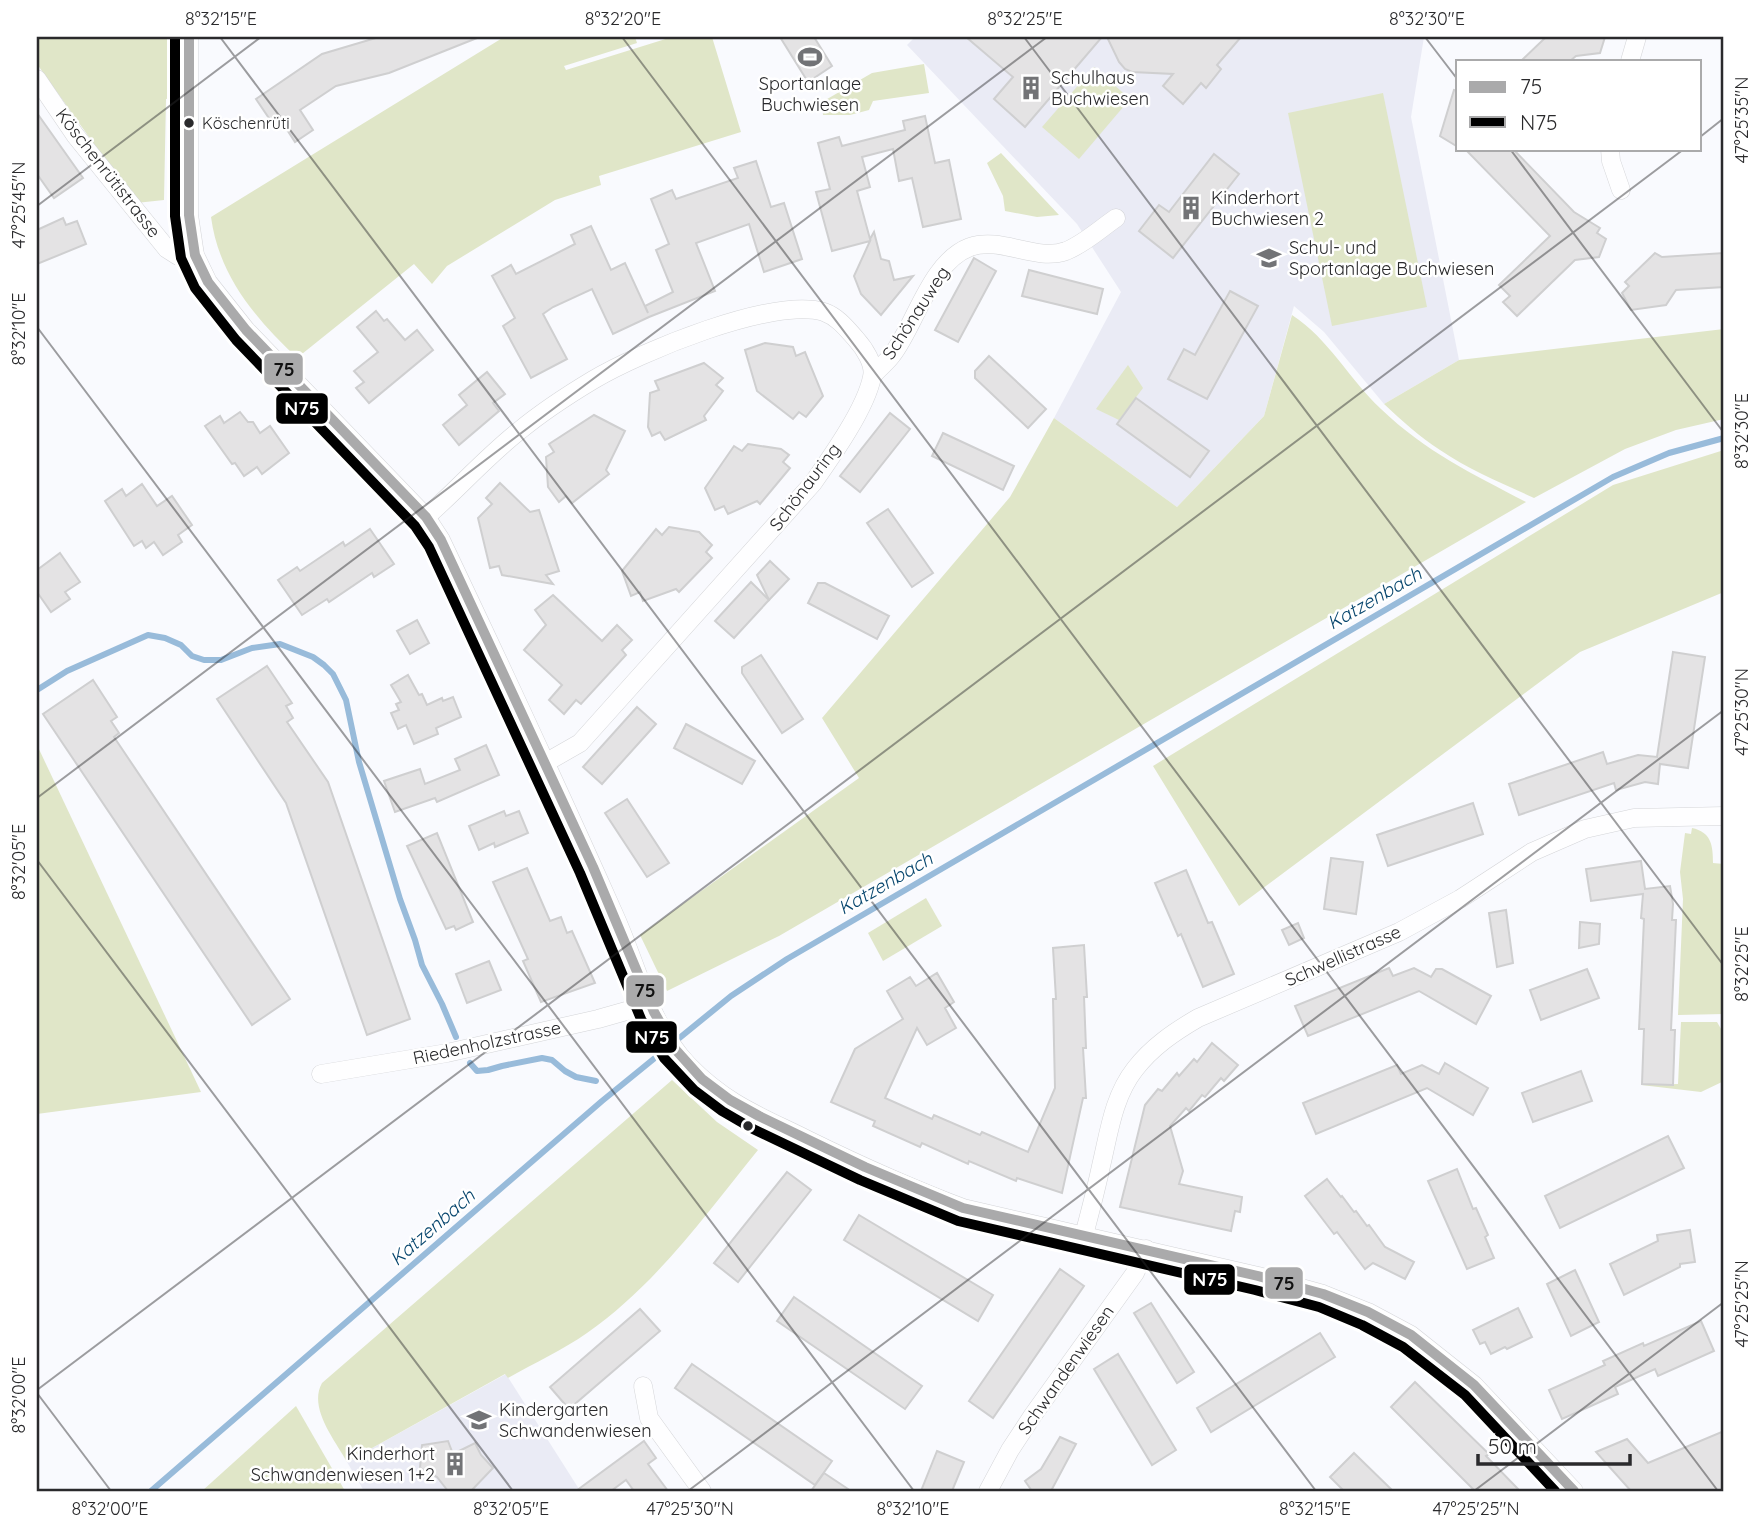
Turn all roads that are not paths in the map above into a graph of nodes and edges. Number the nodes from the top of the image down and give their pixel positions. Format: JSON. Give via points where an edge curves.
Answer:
{"nodes":[{"id":1,"x":189,"y":37,"type":"edge"},
{"id":2,"x":1637,"y":37,"type":"edge"},
{"id":3,"x":1630,"y":60,"type":"edge"},
{"id":4,"x":37,"y":79,"type":"edge"},
{"id":5,"x":1610,"y":150,"type":"edge"},
{"id":6,"x":1621,"y":190,"type":"dead end"},
{"id":7,"x":1116,"y":218,"type":"dead end"},
{"id":8,"x":195,"y":255,"type":"junction"},
{"id":9,"x":873,"y":375,"type":"junction"},
{"id":10,"x":426,"y":517,"type":"junction"},
{"id":11,"x":545,"y":763,"type":"junction"},
{"id":12,"x":1724,"y":816,"type":"edge"},
{"id":13,"x":651,"y":1004,"type":"junction"},
{"id":14,"x":321,"y":1074,"type":"dead end"},
{"id":15,"x":1084,"y":1235,"type":"junction"},
{"id":16,"x":1146,"y":1249,"type":"junction"},
{"id":17,"x":643,"y":1387,"type":"dead end"},
{"id":18,"x":702,"y":1491,"type":"edge"},
{"id":19,"x":988,"y":1491,"type":"edge"},
{"id":20,"x":1574,"y":1491,"type":"edge"}],
"edges":[{"from":1,"to":8,"type":"street","via":[[189,215]]},
{"from":2,"to":3,"type":"street"},
{"from":4,"to":8,"type":"street","name":"Köschenrütistrasse","via":[[75,135],[167,250],[178,256]]},
{"from":5,"to":6,"type":"street"},
{"from":7,"to":9,"type":"street","name":"Schönauweg","via":[[1065,251],[1037,252],[993,244],[970,247],[937,276],[892,355]]},
{"from":8,"to":10,"type":"street","via":[[208,282],[246,330]]},
{"from":9,"to":10,"type":"street","via":[[861,344],[840,321],[824,312],[780,311],[729,324],[594,379],[518,431]]},
{"from":9,"to":11,"type":"street","name":"Schönauring","via":[[827,465],[788,513],[580,743]]},
{"from":10,"to":11,"type":"street"},
{"from":11,"to":13,"type":"street"},
{"from":12,"to":15,"type":"street","name":"Schwellistrasse","via":[[1634,818],[1585,829],[1532,852],[1399,932],[1170,1034],[1133,1071],[1121,1092]]},
{"from":13,"to":14,"type":"street","name":"Riedenholzstrasse","via":[[447,1053]]},
{"from":13,"to":15,"type":"street","via":[[681,1056],[713,1088],[746,1111],[963,1208]]},
{"from":15,"to":16,"type":"street"},
{"from":16,"to":19,"type":"street","name":"Schwandenwiesen","via":[[1135,1273],[1010,1450]]},
{"from":16,"to":20,"type":"street","via":[[1323,1294],[1400,1329],[1474,1385]]},
{"from":17,"to":18,"type":"street","via":[[649,1418]]}]}
